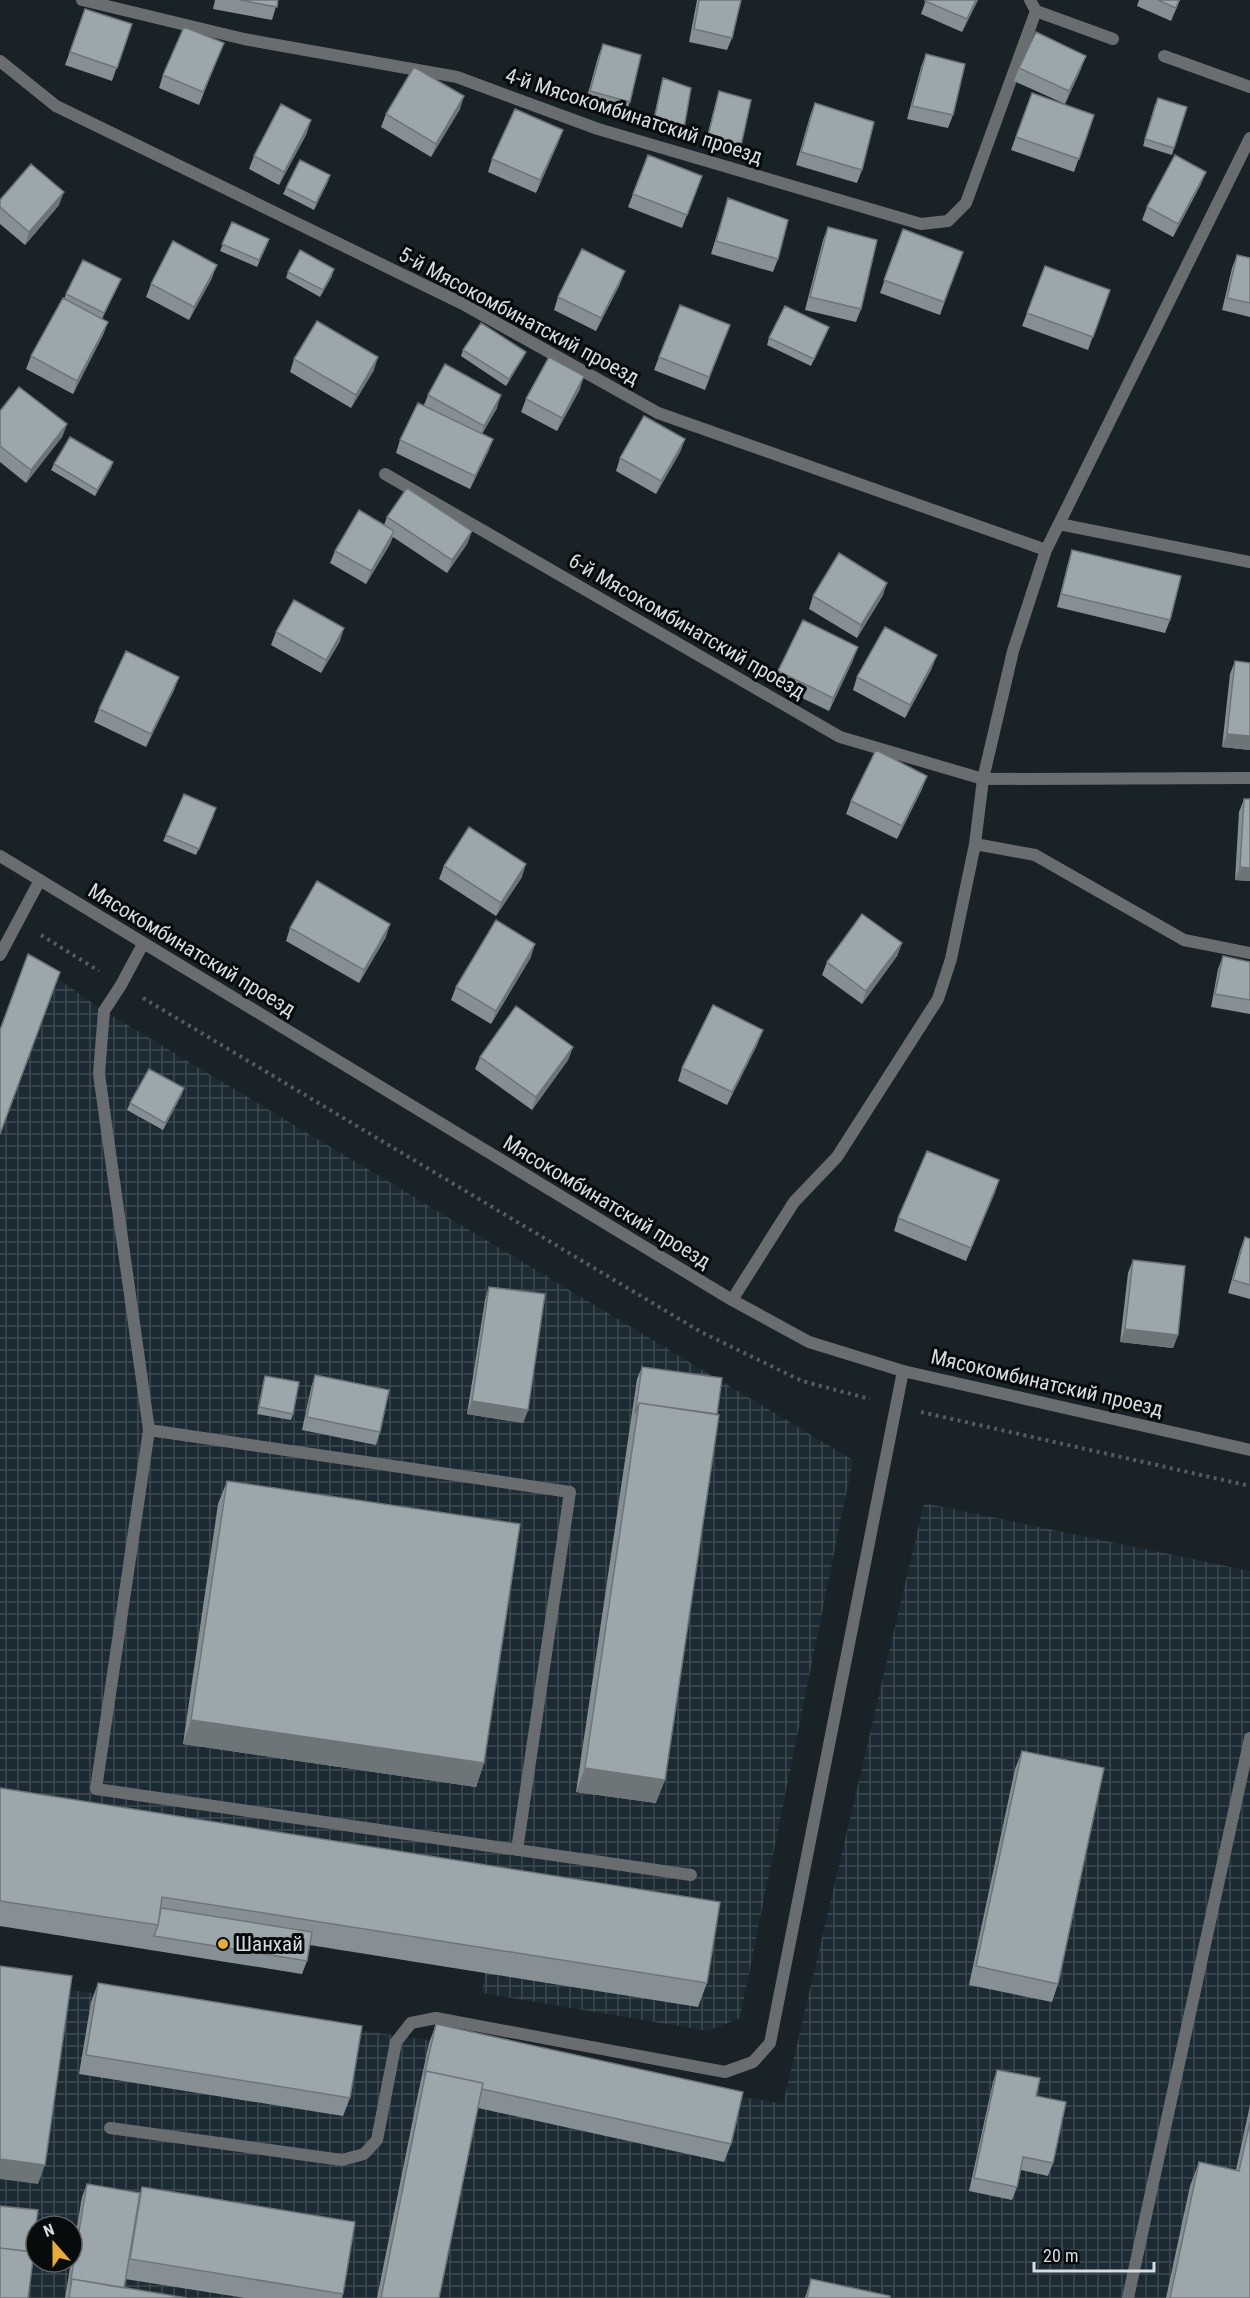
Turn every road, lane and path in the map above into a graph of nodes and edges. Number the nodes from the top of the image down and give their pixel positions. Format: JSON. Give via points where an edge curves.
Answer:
{"nodes":[{"id":1,"x":82,"y":0,"type":"edge"},
{"id":2,"x":1033,"y":5,"type":"edge"},
{"id":3,"x":1113,"y":39,"type":"dead end"},
{"id":4,"x":1164,"y":56,"type":"dead end"},
{"id":5,"x":0,"y":62,"type":"edge"},
{"id":6,"x":1250,"y":87,"type":"edge"},
{"id":7,"x":1250,"y":138,"type":"edge"},
{"id":8,"x":385,"y":474,"type":"dead end"},
{"id":9,"x":1059,"y":524,"type":"junction"},
{"id":10,"x":1046,"y":550,"type":"junction"},
{"id":11,"x":1250,"y":562,"type":"edge"},
{"id":12,"x":1250,"y":778,"type":"edge"},
{"id":13,"x":983,"y":779,"type":"junction"},
{"id":14,"x":975,"y":844,"type":"junction"},
{"id":15,"x":0,"y":855,"type":"edge"},
{"id":16,"x":40,"y":880,"type":"junction"},
{"id":17,"x":143,"y":944,"type":"junction"},
{"id":18,"x":1250,"y":953,"type":"edge"},
{"id":19,"x":0,"y":955,"type":"edge"},
{"id":20,"x":732,"y":1300,"type":"junction"},
{"id":21,"x":903,"y":1371,"type":"junction"},
{"id":22,"x":149,"y":1430,"type":"junction"},
{"id":23,"x":1250,"y":1450,"type":"edge"},
{"id":24,"x":1250,"y":1738,"type":"edge"},
{"id":25,"x":517,"y":1850,"type":"junction"},
{"id":26,"x":691,"y":1875,"type":"dead end"},
{"id":27,"x":110,"y":2128,"type":"dead end"},
{"id":28,"x":1128,"y":2298,"type":"edge"}],
"edges":[{"from":1,"to":2,"type":"street","name":"4-й Мясокомбинатский проезд","via":[[244,39],[457,77],[598,129],[921,224],[948,221],[966,203]]},
{"from":2,"to":3,"type":"street"},
{"from":4,"to":6,"type":"street"},
{"from":5,"to":10,"type":"street","name":"5-й Мясокомбинатский проезд","via":[[56,106],[463,304],[658,413]]},
{"from":7,"to":9,"type":"street"},
{"from":8,"to":13,"type":"street","name":"6-й Мясокомбинатский проезд","via":[[840,737]]},
{"from":9,"to":10,"type":"street"},
{"from":9,"to":11,"type":"street"},
{"from":10,"to":13,"type":"street","via":[[1013,651]]},
{"from":12,"to":13,"type":"street"},
{"from":13,"to":14,"type":"street"},
{"from":14,"to":18,"type":"street","via":[[1035,855],[1184,940]]},
{"from":14,"to":20,"type":"street","via":[[951,959],[938,999],[837,1156],[794,1202]]},
{"from":15,"to":16,"type":"street","name":"Мясокомбинатский проезд"},
{"from":16,"to":17,"type":"street","name":"Мясокомбинатский проезд"},
{"from":16,"to":19,"type":"street"},
{"from":17,"to":20,"type":"street","name":"Мясокомбинатский проезд"},
{"from":17,"to":22,"type":"street","via":[[104,1011],[99,1074]]},
{"from":20,"to":21,"type":"street","name":"Мясокомбинатский проезд","via":[[809,1341]]},
{"from":21,"to":23,"type":"street","name":"Мясокомбинатский проезд"},
{"from":21,"to":27,"type":"street","via":[[770,2043],[753,2062],[725,2072],[436,2018],[411,2023],[396,2042],[376,2140],[364,2154],[342,2160]]},
{"from":22,"to":25,"type":"street","via":[[570,1492]]},
{"from":22,"to":25,"type":"street","via":[[96,1789]]},
{"from":24,"to":28,"type":"street"},
{"from":25,"to":26,"type":"street"}]}
